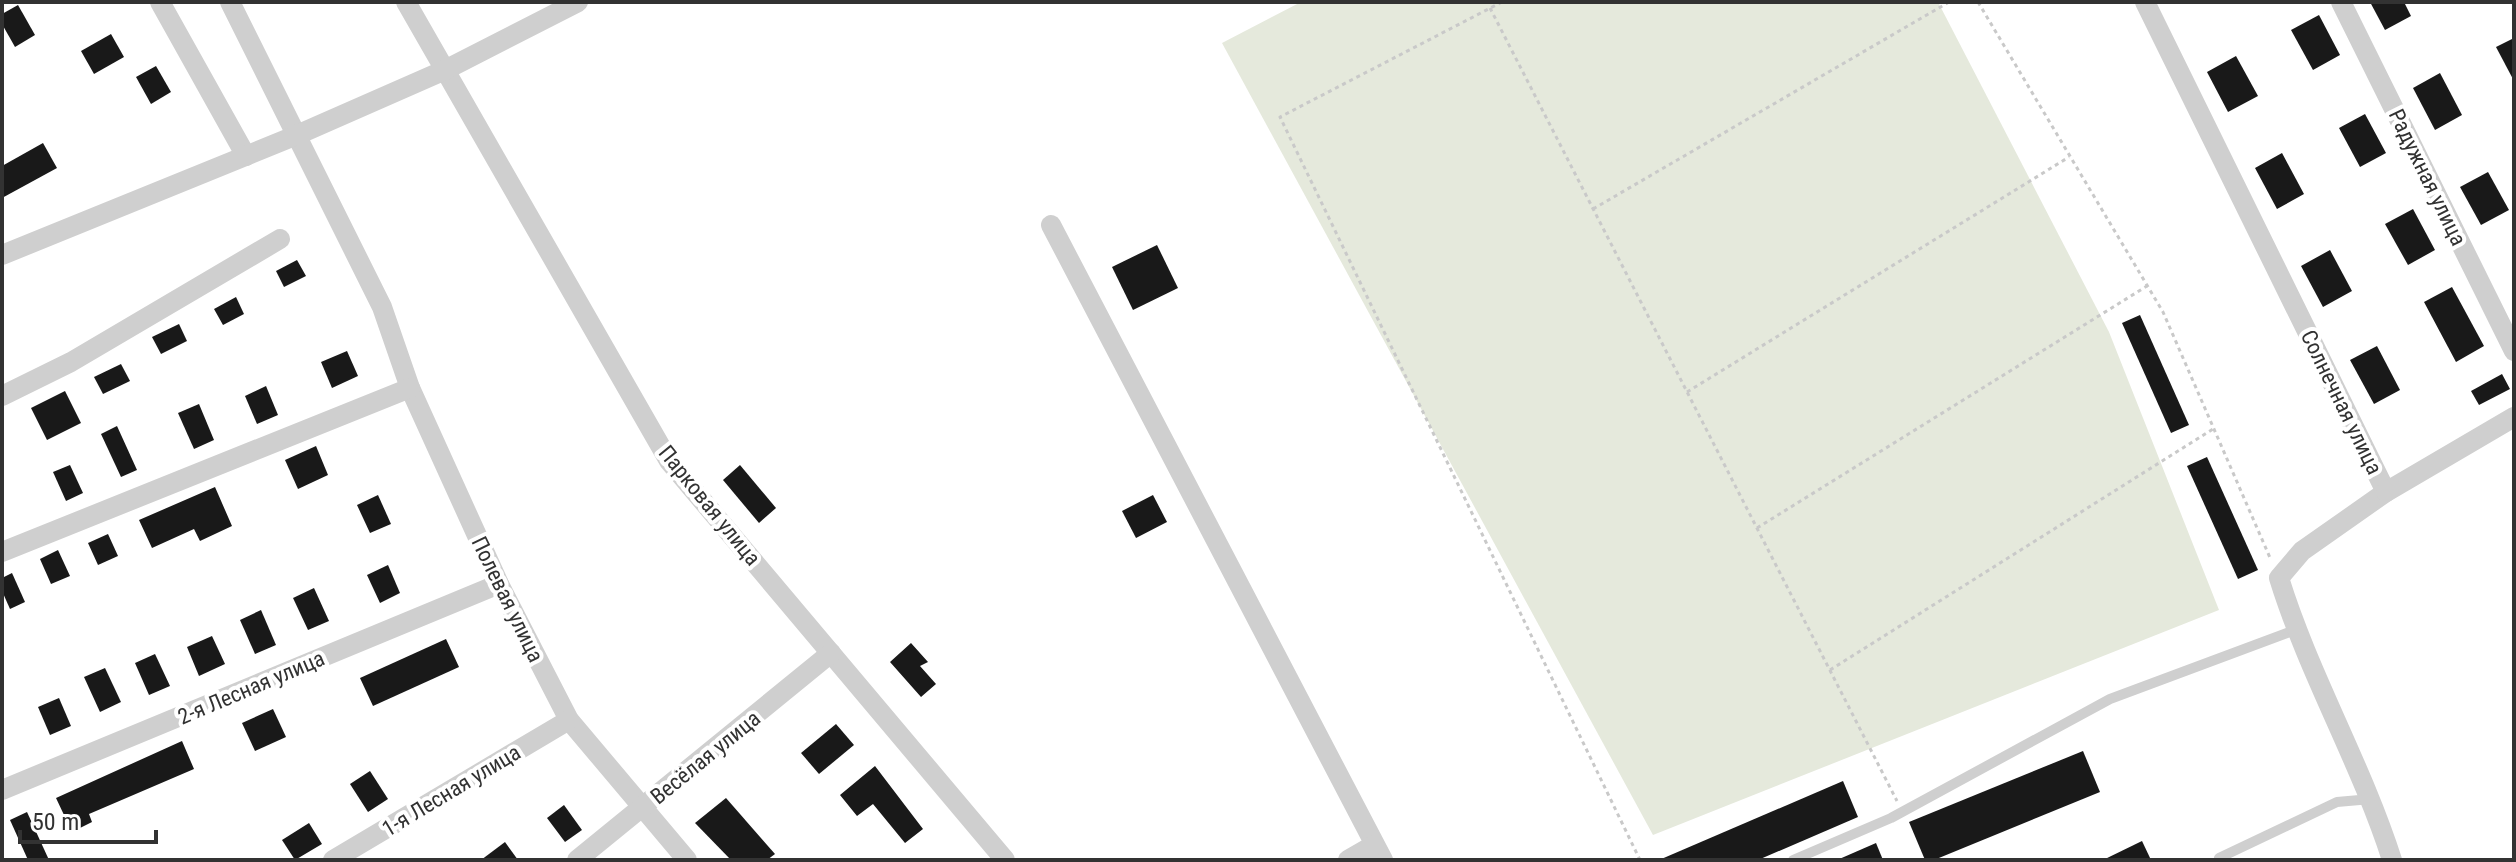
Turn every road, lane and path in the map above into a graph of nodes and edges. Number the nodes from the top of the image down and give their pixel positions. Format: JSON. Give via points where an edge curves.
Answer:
{"nodes":[{"id":1,"x":160,"y":2,"type":"edge"},
{"id":2,"x":230,"y":2,"type":"edge"},
{"id":3,"x":406,"y":2,"type":"edge"},
{"id":4,"x":578,"y":2,"type":"edge"},
{"id":5,"x":1502,"y":2,"type":"edge"},
{"id":6,"x":1949,"y":2,"type":"edge"},
{"id":7,"x":1978,"y":2,"type":"edge"},
{"id":8,"x":2145,"y":2,"type":"edge"},
{"id":9,"x":2341,"y":2,"type":"edge"},
{"id":10,"x":1490,"y":8,"type":"junction"},
{"id":11,"x":445,"y":70,"type":"junction"},
{"id":12,"x":297,"y":135,"type":"junction"},
{"id":13,"x":246,"y":156,"type":"junction"},
{"id":14,"x":2069,"y":157,"type":"junction"},
{"id":15,"x":1593,"y":209,"type":"junction"},
{"id":16,"x":1051,"y":225,"type":"dead end"},
{"id":17,"x":280,"y":239,"type":"dead end"},
{"id":18,"x":2,"y":255,"type":"edge"},
{"id":19,"x":2147,"y":286,"type":"junction"},
{"id":20,"x":2514,"y":351,"type":"edge"},
{"id":21,"x":410,"y":388,"type":"junction"},
{"id":22,"x":1687,"y":392,"type":"junction"},
{"id":23,"x":2,"y":396,"type":"edge"},
{"id":24,"x":2514,"y":417,"type":"edge"},
{"id":25,"x":2214,"y":429,"type":"junction"},
{"id":26,"x":2386,"y":492,"type":"junction"},
{"id":27,"x":1757,"y":528,"type":"junction"},
{"id":28,"x":2,"y":552,"type":"edge"},
{"id":29,"x":2279,"y":578,"type":"junction"},
{"id":30,"x":499,"y":584,"type":"junction"},
{"id":31,"x":2295,"y":630,"type":"junction"},
{"id":32,"x":831,"y":653,"type":"junction"},
{"id":33,"x":1830,"y":670,"type":"junction"},
{"id":34,"x":569,"y":720,"type":"junction"},
{"id":35,"x":2,"y":790,"type":"edge"},
{"id":36,"x":2373,"y":799,"type":"junction"},
{"id":37,"x":641,"y":809,"type":"junction"},
{"id":38,"x":1902,"y":812,"type":"junction"},
{"id":39,"x":1378,"y":852,"type":"edge"},
{"id":40,"x":2219,"y":858,"type":"dead end"},
{"id":41,"x":333,"y":860,"type":"edge"},
{"id":42,"x":577,"y":860,"type":"edge"},
{"id":43,"x":687,"y":860,"type":"edge"},
{"id":44,"x":1005,"y":860,"type":"edge"},
{"id":45,"x":1348,"y":860,"type":"edge"},
{"id":46,"x":1640,"y":860,"type":"edge"},
{"id":47,"x":1793,"y":860,"type":"edge"},
{"id":48,"x":2392,"y":860,"type":"edge"}],
"edges":[{"from":1,"to":13,"type":"street"},
{"from":2,"to":12,"type":"street","name":"Полевая улица"},
{"from":3,"to":11,"type":"street","name":"Парковая улица"},
{"from":4,"to":11,"type":"street"},
{"from":5,"to":10,"type":"path"},
{"from":6,"to":15,"type":"path"},
{"from":7,"to":14,"type":"path"},
{"from":8,"to":26,"type":"street","name":"Солнечная улица"},
{"from":9,"to":20,"type":"street","name":"Радужная улица"},
{"from":10,"to":15,"type":"path"},
{"from":10,"to":46,"type":"path","via":[[1280,117]]},
{"from":11,"to":12,"type":"street"},
{"from":11,"to":32,"type":"street","name":"Парковая улица","via":[[669,461]]},
{"from":12,"to":13,"type":"street"},
{"from":12,"to":21,"type":"street","name":"Полевая улица","via":[[382,307]]},
{"from":13,"to":18,"type":"street"},
{"from":14,"to":19,"type":"path"},
{"from":14,"to":22,"type":"path"},
{"from":15,"to":22,"type":"path"},
{"from":16,"to":39,"type":"street"},
{"from":17,"to":23,"type":"street","via":[[71,362]]},
{"from":19,"to":25,"type":"path"},
{"from":19,"to":27,"type":"path"},
{"from":21,"to":28,"type":"street"},
{"from":21,"to":30,"type":"street","name":"Полевая улица"},
{"from":22,"to":27,"type":"path"},
{"from":24,"to":26,"type":"street"},
{"from":25,"to":29,"type":"path"},
{"from":25,"to":33,"type":"path"},
{"from":26,"to":29,"type":"street","name":"Солнечная улица","via":[[2302,551]]},
{"from":27,"to":33,"type":"path"},
{"from":29,"to":31,"type":"street"},
{"from":30,"to":34,"type":"street","name":"Полевая улица"},
{"from":30,"to":35,"type":"street","name":"2-я Лесная улица"},
{"from":31,"to":36,"type":"street"},
{"from":31,"to":38,"type":"lane","via":[[2110,699]]},
{"from":32,"to":37,"type":"street","name":"Весёлая улица"},
{"from":32,"to":44,"type":"street","name":"Парковая улица"},
{"from":33,"to":38,"type":"path"},
{"from":34,"to":37,"type":"street","name":"Полевая улица"},
{"from":34,"to":41,"type":"street","name":"1-я Лесная улица"},
{"from":36,"to":40,"type":"lane","via":[[2337,802]]},
{"from":36,"to":48,"type":"street"},
{"from":37,"to":42,"type":"street","name":"Весёлая улица"},
{"from":37,"to":43,"type":"street","name":"Полевая улица"},
{"from":38,"to":47,"type":"lane"},
{"from":39,"to":45,"type":"street"}]}
